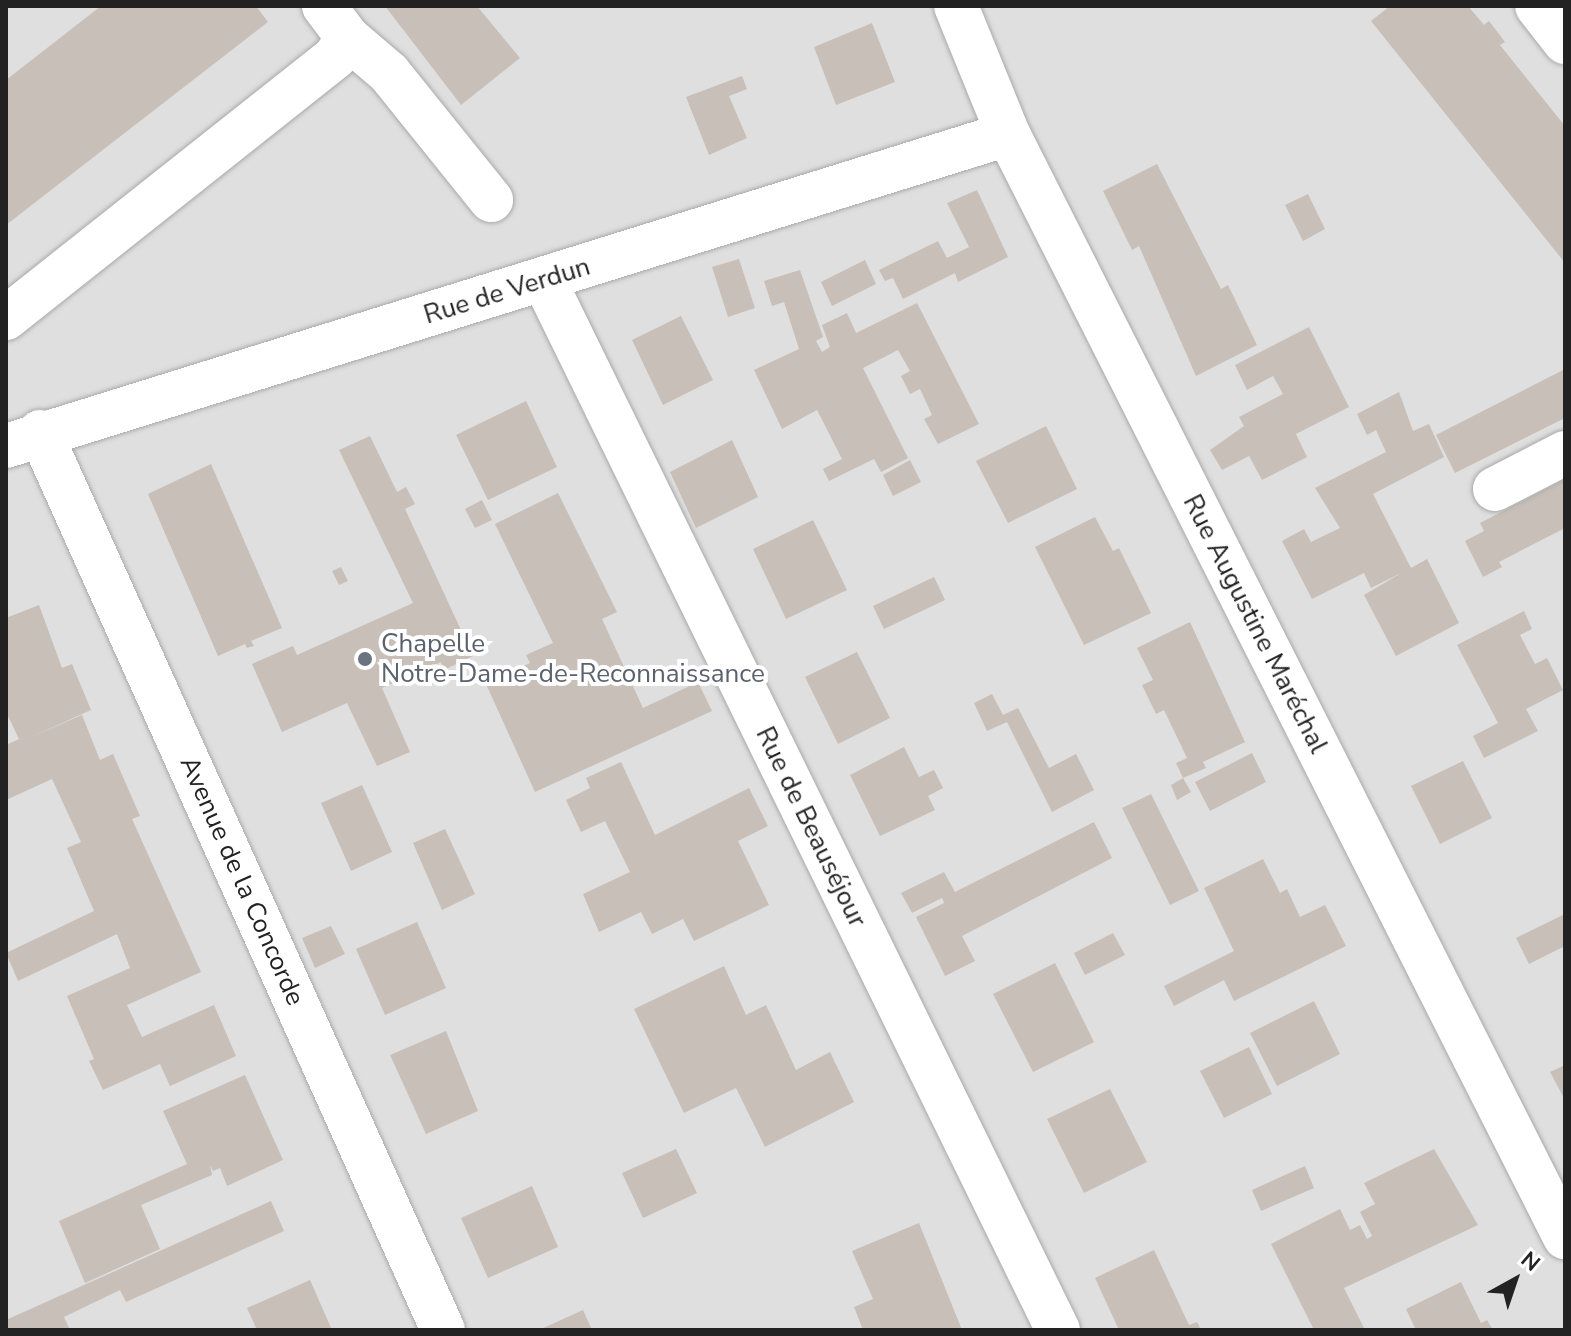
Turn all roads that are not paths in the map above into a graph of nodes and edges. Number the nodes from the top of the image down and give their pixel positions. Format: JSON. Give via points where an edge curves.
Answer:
{"nodes":[{"id":1,"x":956,"y":6,"type":"edge"},
{"id":2,"x":1537,"y":6,"type":"edge"},
{"id":3,"x":336,"y":22,"type":"edge"},
{"id":4,"x":1565,"y":42,"type":"edge"},
{"id":5,"x":1008,"y":134,"type":"junction"},
{"id":6,"x":491,"y":200,"type":"dead end"},
{"id":7,"x":544,"y":280,"type":"junction"},
{"id":8,"x":6,"y":318,"type":"edge"},
{"id":9,"x":23,"y":439,"type":"edge"},
{"id":10,"x":1565,"y":453,"type":"edge"},
{"id":11,"x":1495,"y":489,"type":"dead end"},
{"id":12,"x":1565,"y":1237,"type":"edge"},
{"id":13,"x":443,"y":1330,"type":"edge"},
{"id":14,"x":1058,"y":1330,"type":"edge"}],
"edges":[{"from":1,"to":5,"type":"street","name":"Rue Augustine Maréchal"},
{"from":2,"to":4,"type":"street"},
{"from":3,"to":6,"type":"street","via":[[389,73]]},
{"from":3,"to":8,"type":"street","via":[[335,57]]},
{"from":5,"to":7,"type":"street","name":"Rue de Verdun"},
{"from":5,"to":12,"type":"street","name":"Rue Augustine Maréchal"},
{"from":7,"to":9,"type":"street","name":"Rue de Verdun"},
{"from":7,"to":14,"type":"street","name":"Rue de Beauséjour"},
{"from":9,"to":13,"type":"street","name":"Avenue de la Concorde"},
{"from":10,"to":11,"type":"street"}]}
